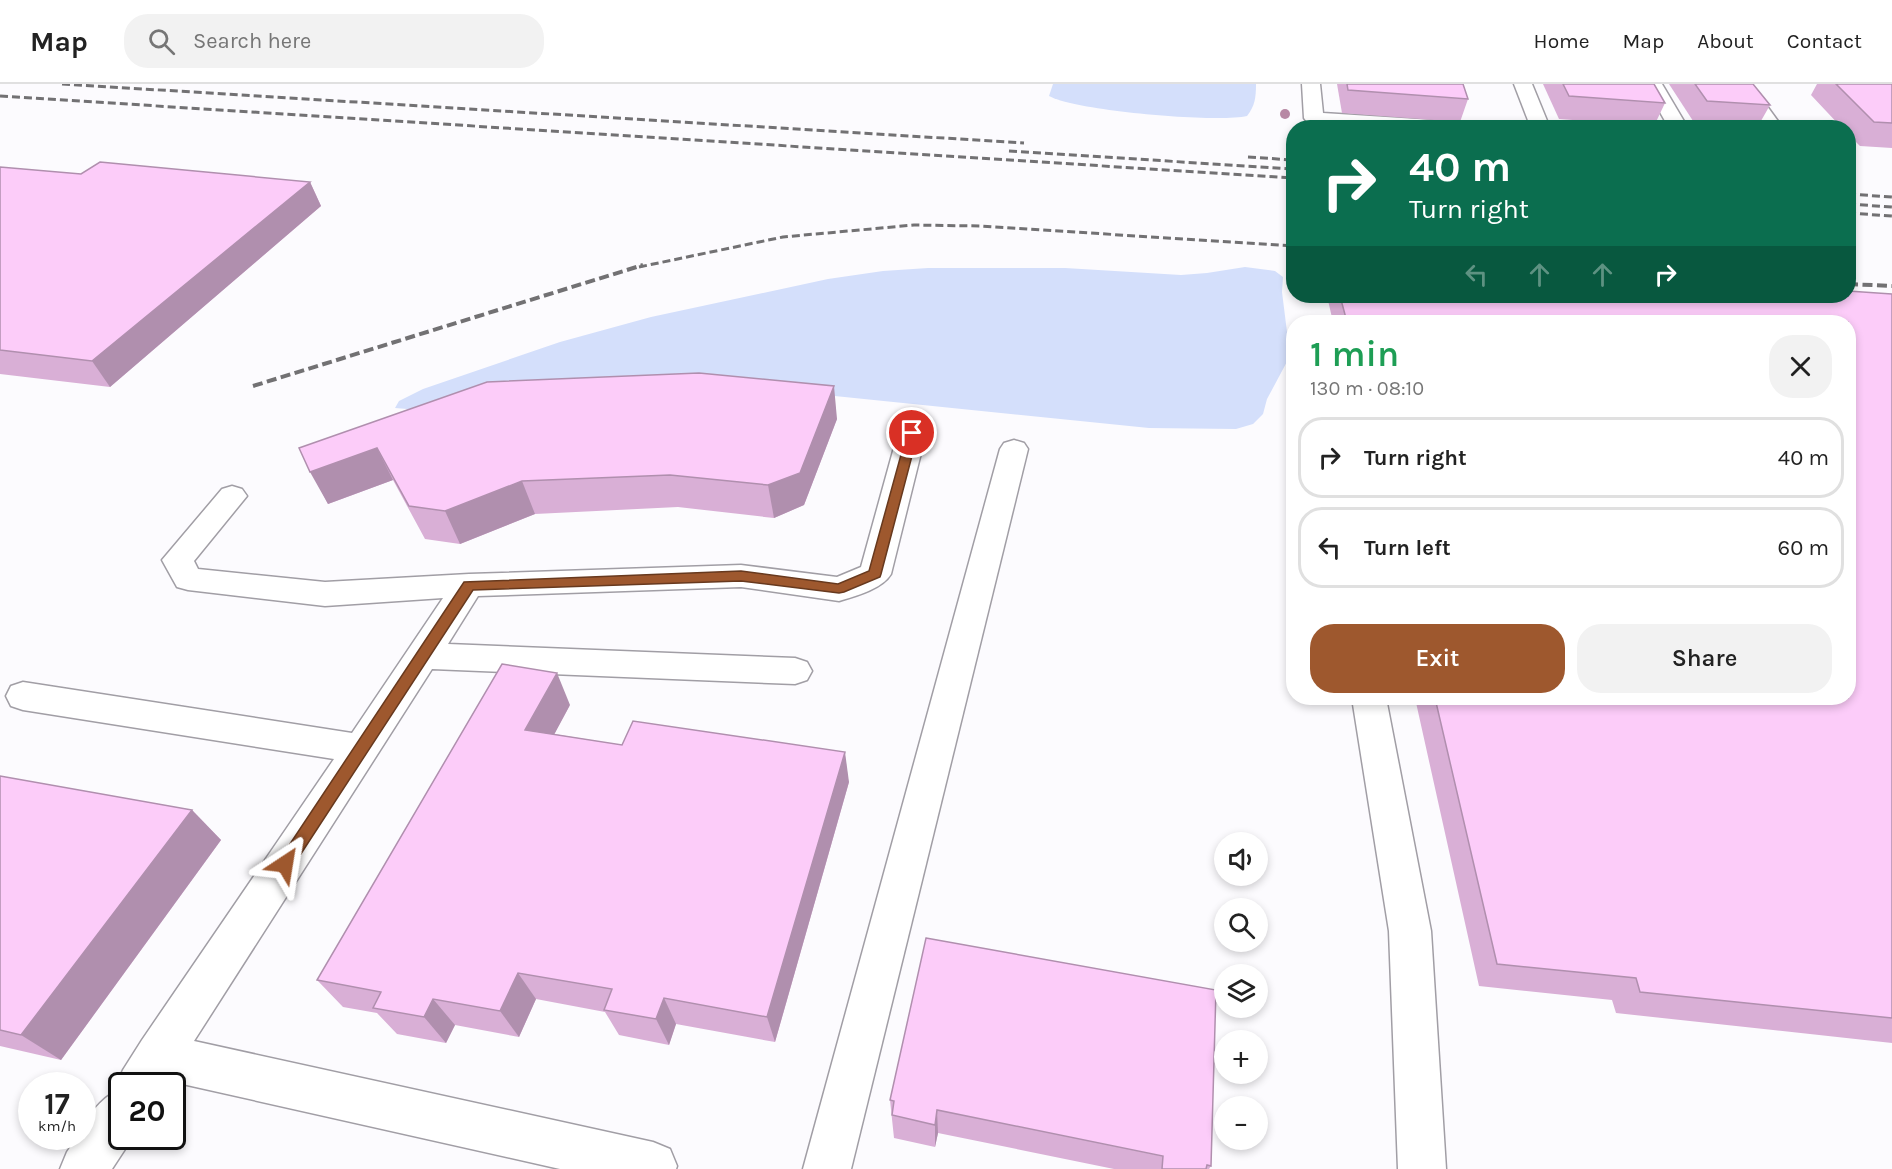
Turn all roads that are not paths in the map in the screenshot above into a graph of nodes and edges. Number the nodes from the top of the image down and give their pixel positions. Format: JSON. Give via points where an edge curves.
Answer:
{"nodes":[{"id":1,"x":1311,"y":84,"type":"edge"},
{"id":2,"x":1523,"y":84,"type":"edge"},
{"id":3,"x":1653,"y":84,"type":"edge"},
{"id":4,"x":1742,"y":84,"type":"edge"},
{"id":5,"x":1344,"y":120,"type":"edge"},
{"id":6,"x":1538,"y":120,"type":"edge"},
{"id":7,"x":1674,"y":120,"type":"edge"},
{"id":8,"x":1768,"y":120,"type":"edge"},
{"id":9,"x":912,"y":433,"type":"dead end"},
{"id":10,"x":1014,"y":449,"type":"dead end"},
{"id":11,"x":232,"y":496,"type":"dead end"},
{"id":12,"x":469,"y":585,"type":"junction"},
{"id":13,"x":423,"y":656,"type":"junction"},
{"id":14,"x":795,"y":671,"type":"dead end"},
{"id":15,"x":23,"y":696,"type":"dead end"},
{"id":16,"x":1371,"y":705,"type":"edge"},
{"id":17,"x":362,"y":748,"type":"junction"},
{"id":18,"x":148,"y":1071,"type":"edge"},
{"id":19,"x":108,"y":1133,"type":"edge"},
{"id":20,"x":653,"y":1166,"type":"dead end"},
{"id":21,"x":84,"y":1169,"type":"edge"},
{"id":22,"x":827,"y":1169,"type":"edge"},
{"id":23,"x":1422,"y":1169,"type":"edge"}],
"edges":[{"from":1,"to":5,"type":"lane","via":[[1314,118]]},
{"from":2,"to":6,"type":"lane"},
{"from":3,"to":7,"type":"lane"},
{"from":4,"to":8,"type":"lane"},
{"from":9,"to":12,"type":"lane","via":[[875,574],[839,589],[741,576]]},
{"from":10,"to":22,"type":"lane"},
{"from":11,"to":12,"type":"lane","via":[[178,560],[188,579],[325,594]]},
{"from":12,"to":13,"type":"lane"},
{"from":13,"to":14,"type":"lane"},
{"from":13,"to":17,"type":"lane"},
{"from":15,"to":17,"type":"lane"},
{"from":16,"to":23,"type":"lane","via":[[1410,931]]},
{"from":17,"to":18,"type":"lane"},
{"from":18,"to":20,"type":"lane"},
{"from":19,"to":21,"type":"lane"}]}
